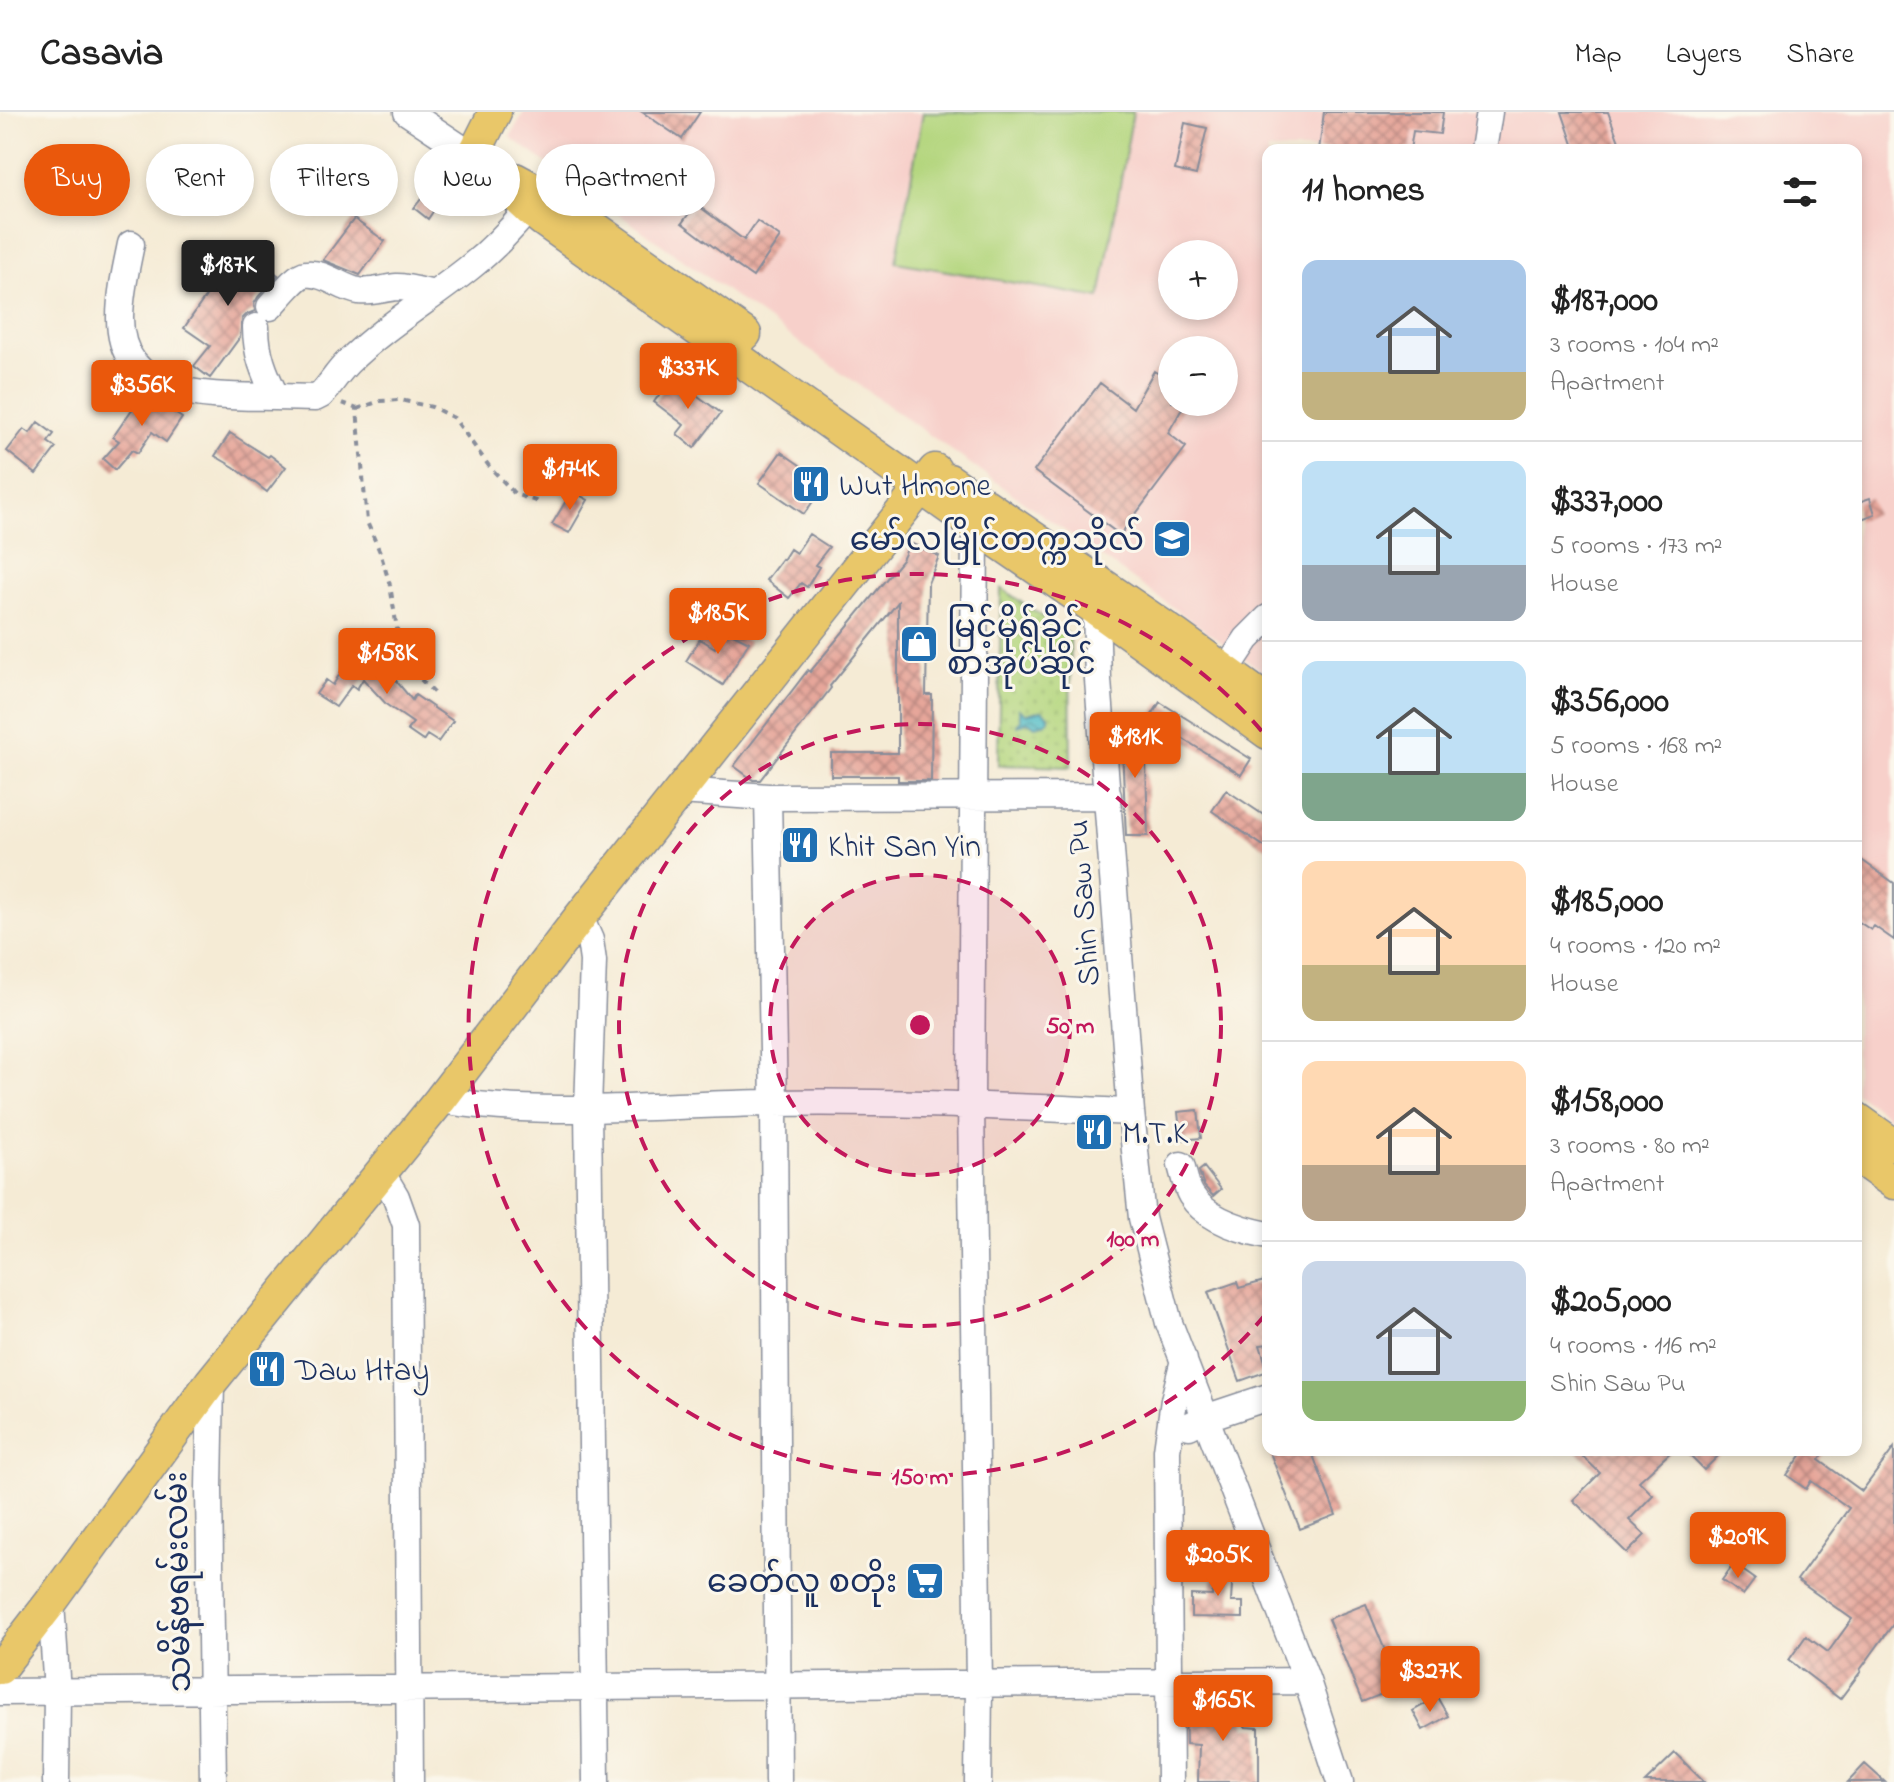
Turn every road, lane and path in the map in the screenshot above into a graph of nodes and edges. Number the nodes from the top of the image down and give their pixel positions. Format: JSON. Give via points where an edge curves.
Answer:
{"nodes":[{"id":1,"x":407,"y":112,"type":"edge"},
{"id":2,"x":495,"y":112,"type":"edge"},
{"id":3,"x":1489,"y":112,"type":"edge"},
{"id":4,"x":455,"y":144,"type":"edge"},
{"id":5,"x":479,"y":144,"type":"edge"},
{"id":6,"x":1484,"y":144,"type":"edge"},
{"id":7,"x":520,"y":190,"type":"edge"},
{"id":8,"x":535,"y":201,"type":"junction"},
{"id":9,"x":131,"y":244,"type":"dead end"},
{"id":10,"x":433,"y":294,"type":"junction"},
{"id":11,"x":321,"y":395,"type":"junction"},
{"id":12,"x":276,"y":397,"type":"junction"},
{"id":13,"x":357,"y":409,"type":"junction"},
{"id":14,"x":929,"y":478,"type":"junction"},
{"id":15,"x":541,"y":503,"type":"dead end"},
{"id":16,"x":980,"y":515,"type":"junction"},
{"id":17,"x":1096,"y":609,"type":"junction"},
{"id":18,"x":1262,"y":624,"type":"edge"},
{"id":19,"x":1219,"y":682,"type":"junction"},
{"id":20,"x":437,"y":696,"type":"dead end"},
{"id":21,"x":1262,"y":700,"type":"edge"},
{"id":22,"x":1262,"y":727,"type":"edge"},
{"id":23,"x":680,"y":791,"type":"junction"},
{"id":24,"x":974,"y":795,"type":"junction"},
{"id":25,"x":1108,"y":796,"type":"junction"},
{"id":26,"x":768,"y":797,"type":"junction"},
{"id":27,"x":580,"y":917,"type":"junction"},
{"id":28,"x":440,"y":1100,"type":"junction"},
{"id":29,"x":774,"y":1103,"type":"junction"},
{"id":30,"x":971,"y":1105,"type":"junction"},
{"id":31,"x":588,"y":1109,"type":"junction"},
{"id":32,"x":1131,"y":1112,"type":"junction"},
{"id":33,"x":1862,"y":1122,"type":"edge"},
{"id":34,"x":1894,"y":1145,"type":"edge"},
{"id":35,"x":1181,"y":1165,"type":"dead end"},
{"id":36,"x":1862,"y":1165,"type":"edge"},
{"id":37,"x":381,"y":1172,"type":"junction"},
{"id":38,"x":1894,"y":1183,"type":"edge"},
{"id":39,"x":1262,"y":1234,"type":"edge"},
{"id":40,"x":1184,"y":1360,"type":"junction"},
{"id":41,"x":211,"y":1382,"type":"junction"},
{"id":42,"x":1262,"y":1399,"type":"edge"},
{"id":43,"x":1205,"y":1418,"type":"junction"},
{"id":44,"x":1169,"y":1435,"type":"junction"},
{"id":45,"x":51,"y":1602,"type":"junction"},
{"id":46,"x":0,"y":1668,"type":"edge"},
{"id":47,"x":1307,"y":1681,"type":"junction"},
{"id":48,"x":1170,"y":1682,"type":"junction"},
{"id":49,"x":979,"y":1684,"type":"junction"},
{"id":50,"x":777,"y":1686,"type":"junction"},
{"id":51,"x":596,"y":1687,"type":"junction"},
{"id":52,"x":409,"y":1689,"type":"junction"},
{"id":53,"x":212,"y":1691,"type":"junction"},
{"id":54,"x":0,"y":1692,"type":"edge"},
{"id":55,"x":57,"y":1692,"type":"junction"},
{"id":56,"x":56,"y":1782,"type":"edge"},
{"id":57,"x":213,"y":1782,"type":"edge"},
{"id":58,"x":410,"y":1782,"type":"edge"},
{"id":59,"x":596,"y":1782,"type":"edge"},
{"id":60,"x":778,"y":1782,"type":"edge"},
{"id":61,"x":978,"y":1782,"type":"edge"},
{"id":62,"x":1170,"y":1782,"type":"edge"},
{"id":63,"x":1340,"y":1782,"type":"edge"}],
"edges":[{"from":1,"to":4,"type":"street"},
{"from":2,"to":5,"type":"main road"},
{"from":3,"to":6,"type":"street"},
{"from":7,"to":8,"type":"main road"},
{"from":8,"to":10,"type":"street","via":[[471,267]]},
{"from":8,"to":14,"type":"main road","via":[[560,203]]},
{"from":9,"to":12,"type":"street","via":[[121,330],[130,358],[148,378],[194,394]]},
{"from":10,"to":11,"type":"street","via":[[347,363]]},
{"from":10,"to":12,"type":"street","via":[[396,287],[357,291],[318,275],[300,276],[263,317],[256,341]]},
{"from":11,"to":12,"type":"street"},
{"from":11,"to":13,"type":"path"},
{"from":13,"to":15,"type":"path","via":[[400,400],[454,418],[515,494]]},
{"from":13,"to":20,"type":"path","via":[[367,522],[390,585],[402,660]]},
{"from":14,"to":16,"type":"main road"},
{"from":14,"to":23,"type":"main road"},
{"from":16,"to":17,"type":"main road"},
{"from":16,"to":19,"type":"main road","via":[[1176,635]]},
{"from":16,"to":24,"type":"street"},
{"from":17,"to":19,"type":"main road"},
{"from":17,"to":25,"type":"street","name":"Shin Saw Pu"},
{"from":18,"to":19,"type":"street"},
{"from":19,"to":21,"type":"main road"},
{"from":19,"to":22,"type":"main road"},
{"from":23,"to":26,"type":"street"},
{"from":23,"to":27,"type":"main road"},
{"from":24,"to":25,"type":"street"},
{"from":24,"to":26,"type":"street"},
{"from":24,"to":30,"type":"street"},
{"from":25,"to":32,"type":"street","name":"Shin Saw Pu"},
{"from":26,"to":29,"type":"street"},
{"from":27,"to":28,"type":"main road"},
{"from":27,"to":31,"type":"street","via":[[593,961]]},
{"from":28,"to":31,"type":"street"},
{"from":28,"to":37,"type":"main road"},
{"from":29,"to":30,"type":"street"},
{"from":29,"to":31,"type":"street"},
{"from":29,"to":50,"type":"street"},
{"from":30,"to":32,"type":"street"},
{"from":30,"to":49,"type":"street"},
{"from":31,"to":51,"type":"street"},
{"from":32,"to":40,"type":"street","name":"Shin Saw Pu","via":[[1142,1218]]},
{"from":33,"to":34,"type":"main road"},
{"from":35,"to":39,"type":"street","via":[[1191,1195],[1208,1213]]},
{"from":36,"to":38,"type":"main road"},
{"from":37,"to":41,"type":"main road"},
{"from":37,"to":52,"type":"street","via":[[406,1225]]},
{"from":40,"to":43,"type":"street","name":"Shin Saw Pu"},
{"from":40,"to":44,"type":"street"},
{"from":41,"to":45,"type":"main road"},
{"from":41,"to":53,"type":"street","name":"သမိန်ဗရမ်းလမ်း"},
{"from":42,"to":43,"type":"street"},
{"from":43,"to":44,"type":"street"},
{"from":43,"to":47,"type":"street","name":"Shin Saw Pu"},
{"from":44,"to":48,"type":"street"},
{"from":45,"to":46,"type":"main road"},
{"from":45,"to":55,"type":"street"},
{"from":47,"to":48,"type":"street"},
{"from":47,"to":63,"type":"street","name":"Shin Saw Pu"},
{"from":48,"to":49,"type":"street"},
{"from":48,"to":62,"type":"street"},
{"from":49,"to":50,"type":"street"},
{"from":49,"to":61,"type":"street"},
{"from":50,"to":51,"type":"street"},
{"from":50,"to":60,"type":"street"},
{"from":51,"to":52,"type":"street"},
{"from":51,"to":59,"type":"street"},
{"from":52,"to":53,"type":"street"},
{"from":52,"to":58,"type":"street"},
{"from":53,"to":55,"type":"street"},
{"from":53,"to":57,"type":"street","name":"သမိန်ဗရမ်းလမ်း"},
{"from":54,"to":55,"type":"street"},
{"from":55,"to":56,"type":"street"}]}
